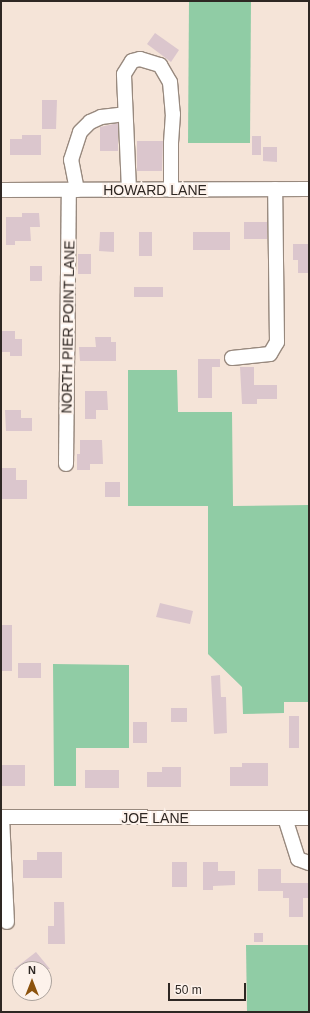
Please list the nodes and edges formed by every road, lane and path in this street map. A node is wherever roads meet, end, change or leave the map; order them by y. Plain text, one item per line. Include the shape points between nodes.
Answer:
1 (125, 114) junction
2 (309, 189) edge
3 (1, 190) edge
4 (73, 190) junction
5 (129, 190) junction
6 (171, 190) junction
7 (275, 190) junction
8 (232, 358) dead end
9 (66, 464) dead end
10 (1, 817) edge
11 (285, 818) junction
12 (309, 818) edge
13 (309, 863) edge
14 (7, 922) dead end

1 - 4 street, NORTH PIER POINT LANE via 101,116 80,132 71,160
1 - 5 street
1 - 6 street via 124,74 127,65 140,59 160,65 170,82 173,114
2 - 7 street, HOWARD LANE
3 - 4 street, HOWARD LANE
4 - 5 street, HOWARD LANE
4 - 9 street, NORTH PIER POINT LANE
5 - 6 street, HOWARD LANE
6 - 7 street, HOWARD LANE
7 - 8 street via 277,342 270,354
10 - 11 street, JOE LANE
10 - 14 street
11 - 12 street, JOE LANE
11 - 13 street via 298,859

